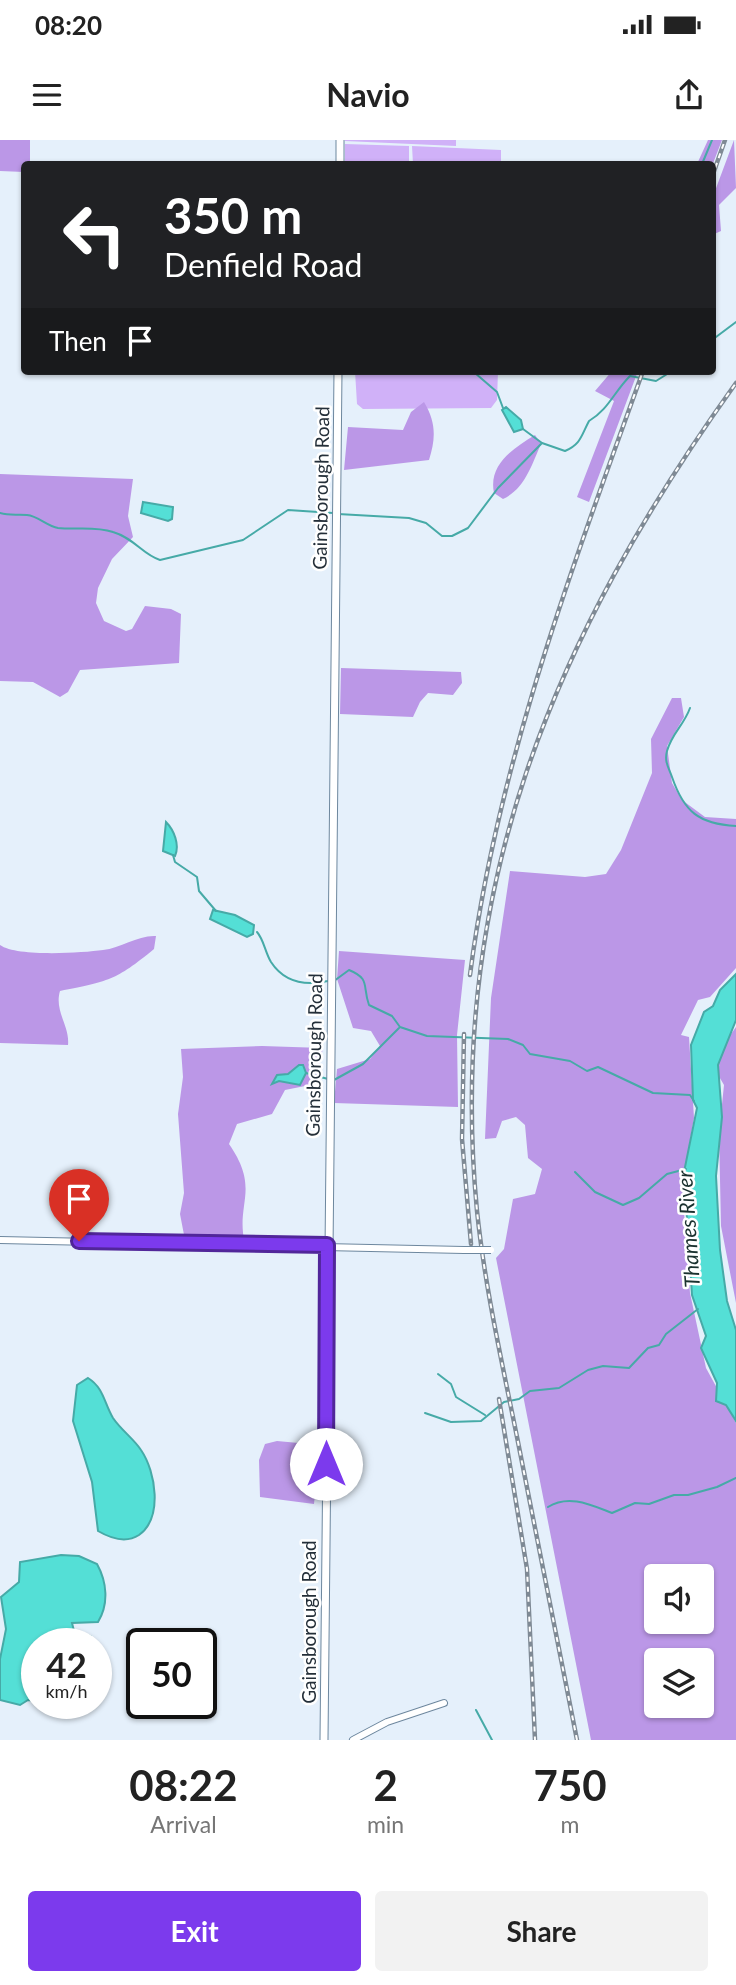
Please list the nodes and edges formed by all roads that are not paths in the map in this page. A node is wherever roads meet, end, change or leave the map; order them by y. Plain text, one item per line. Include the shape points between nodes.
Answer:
1 (340, 140) edge
2 (340, 161) edge
3 (338, 375) edge
4 (0, 1240) edge
5 (327, 1245) junction
6 (495, 1250) dead end
7 (444, 1703) dead end
8 (324, 1740) edge
9 (353, 1740) edge

1 - 2 main road
3 - 5 main road, Gainsborough Road
4 - 5 street
5 - 6 street, bridge
5 - 8 main road, Gainsborough Road
7 - 9 street via 387,1722

